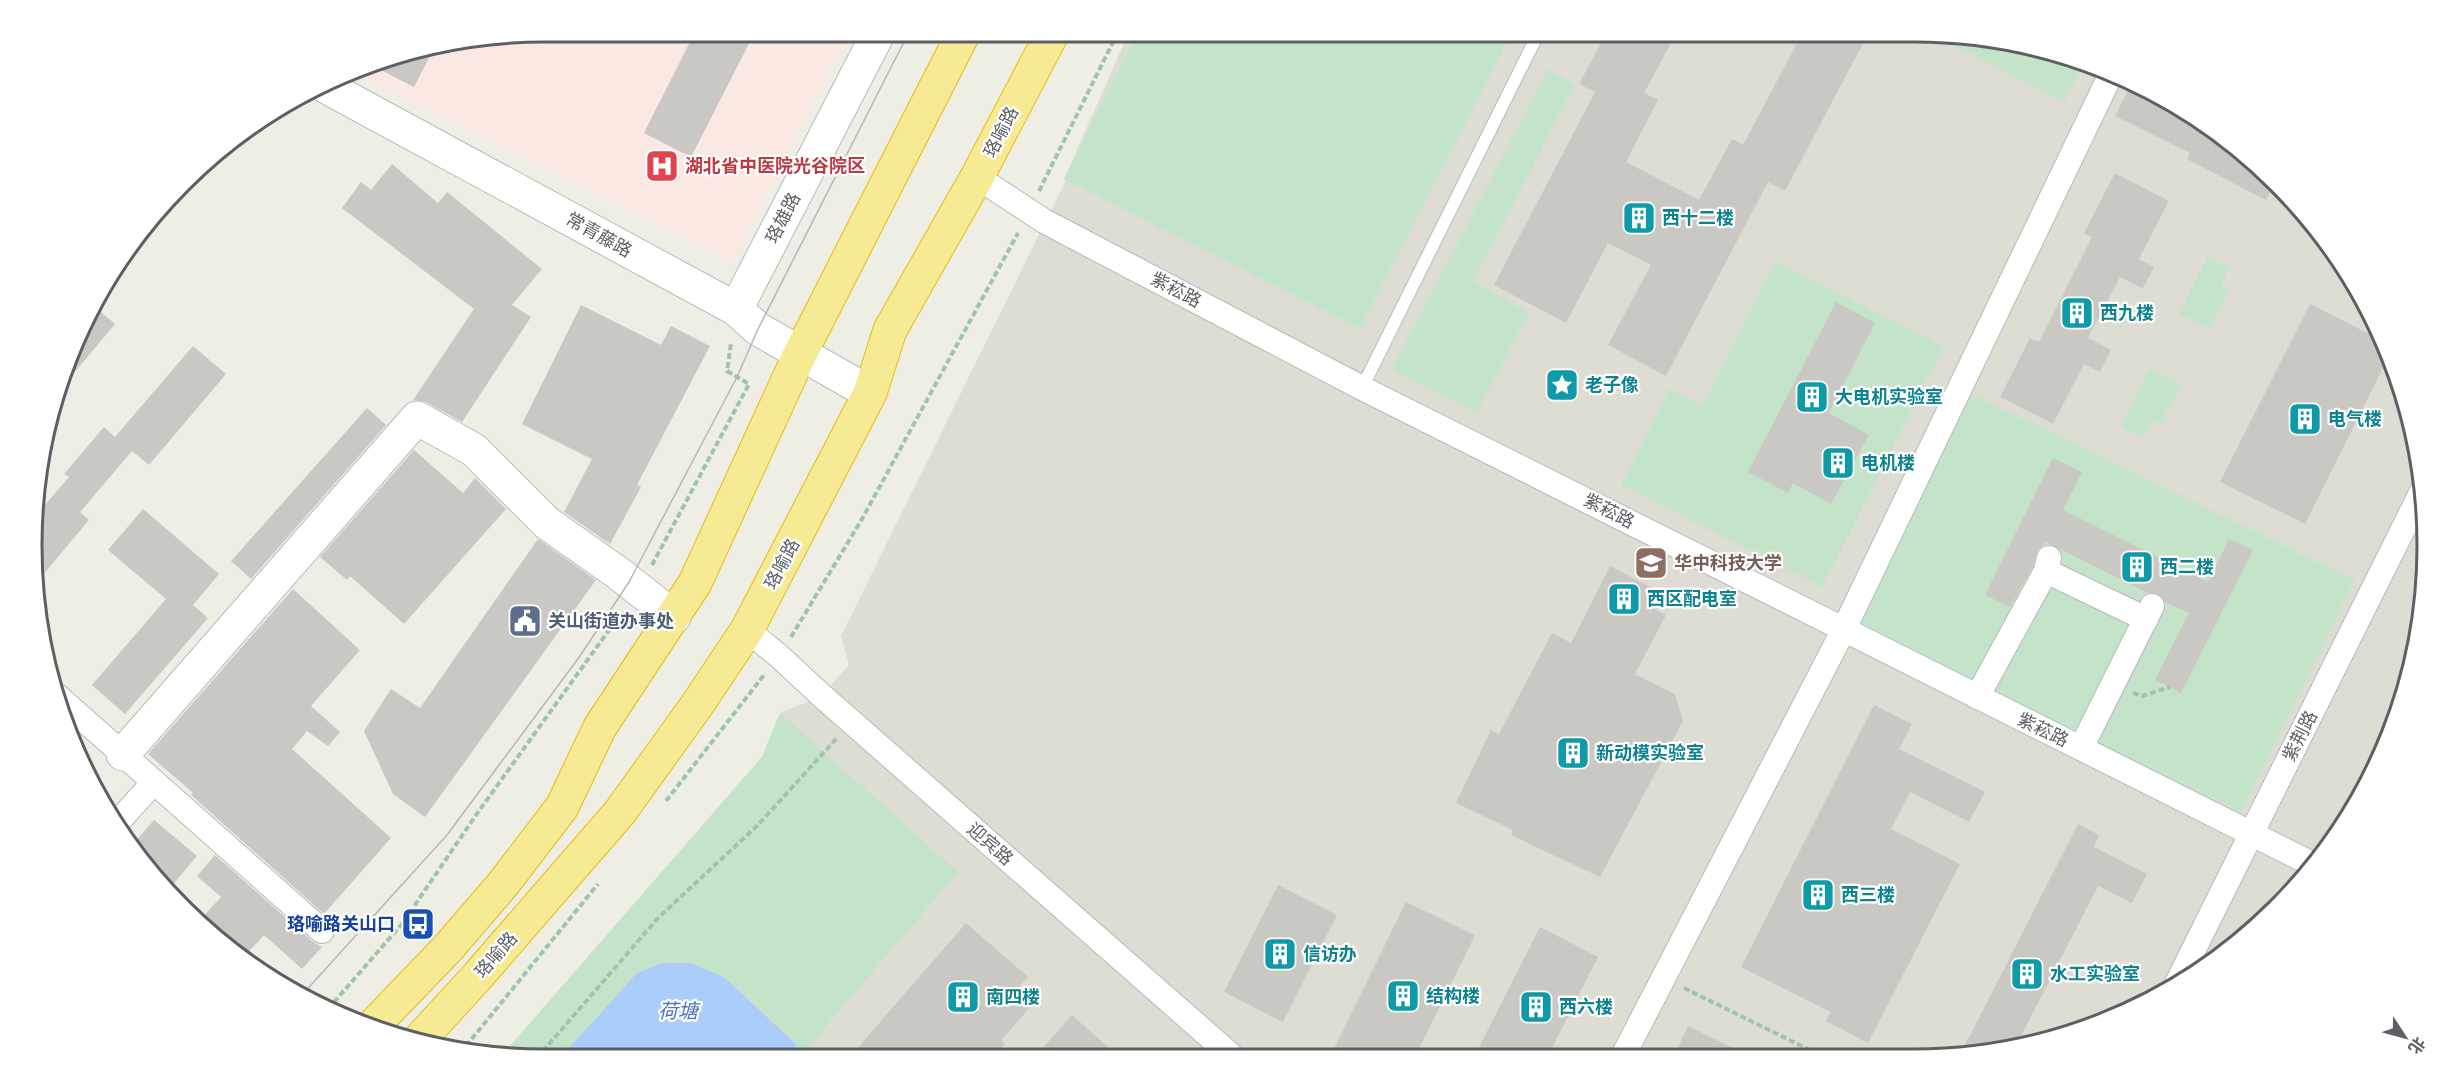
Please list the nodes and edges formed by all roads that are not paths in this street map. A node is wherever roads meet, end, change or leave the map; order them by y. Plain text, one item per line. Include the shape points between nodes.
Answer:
1 (874, 42) edge
2 (959, 42) edge
3 (1048, 42) edge
4 (1534, 42) edge
5 (2108, 81) edge
6 (331, 90) edge
7 (977, 177) junction
8 (736, 309) junction
9 (800, 354) junction
10 (1362, 388) junction
11 (870, 393) junction
12 (2415, 505) edge
13 (674, 617) junction
14 (1844, 629) junction
15 (747, 630) junction
16 (1977, 697) junction
17 (71, 714) edge
18 (2080, 748) junction
19 (123, 754) junction
20 (154, 782) junction
21 (122, 817) edge
22 (2251, 834) junction
23 (2306, 861) edge
24 (322, 930) dead end
25 (2183, 971) edge
26 (379, 1020) edge
27 (425, 1034) edge
28 (1224, 1049) edge
29 (1627, 1049) edge

1 - 8 street, 珞雄路
2 - 9 highway
3 - 7 highway, 珞喻路
4 - 10 lane
5 - 14 street
6 - 8 street, 常青藤路
7 - 10 street, 紫菘路 via 1044,221
7 - 11 highway, 珞喻路 via 890,330
8 - 9 street, 常青藤路 via 758,329
9 - 11 street, 常青藤路
9 - 13 highway via 695,583
10 - 14 street, 紫菘路
11 - 15 highway, 珞喻路
12 - 22 street, 紫荆路
13 - 19 street via 548,523 474,450 406,411
13 - 26 highway via 600,727 556,815 448,948
14 - 16 street, 紫菘路
14 - 29 street
15 - 27 highway, 珞喻路 via 620,812
15 - 28 street, 迎宾路
16 - 18 street, 紫菘路
16 - 18 street via 2047,564 2149,613
17 - 19 street
18 - 22 street, 紫菘路
19 - 20 street
20 - 21 street
20 - 24 street
22 - 23 street, 紫菘路
22 - 25 street, 紫荆路

